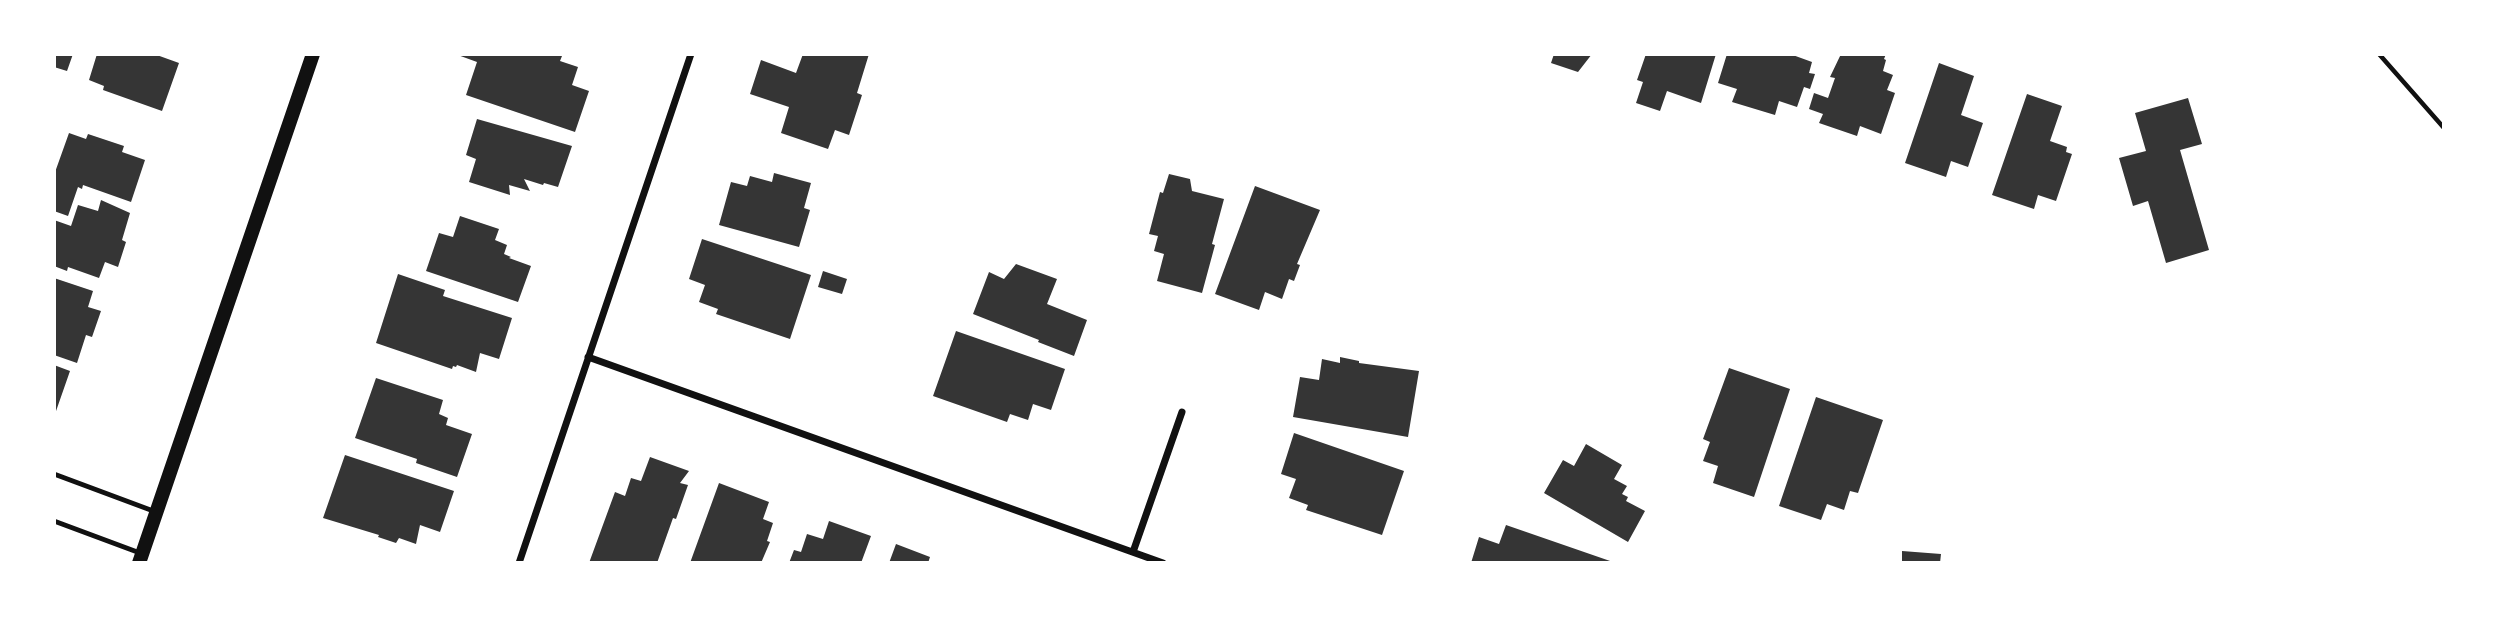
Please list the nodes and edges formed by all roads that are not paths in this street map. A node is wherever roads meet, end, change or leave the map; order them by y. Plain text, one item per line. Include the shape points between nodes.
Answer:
1 (313, 54) edge
2 (691, 54) edge
3 (588, 357) junction
4 (1182, 412) dead end
5 (54, 474) edge
6 (156, 512) junction
7 (54, 521) edge
8 (1133, 552) junction
9 (141, 558) edge
10 (519, 563) edge
11 (1163, 563) edge

1 - 6 main road
2 - 3 street
3 - 8 street
3 - 10 street
4 - 8 street
5 - 6 lane
6 - 9 main road
7 - 9 lane
8 - 11 street

